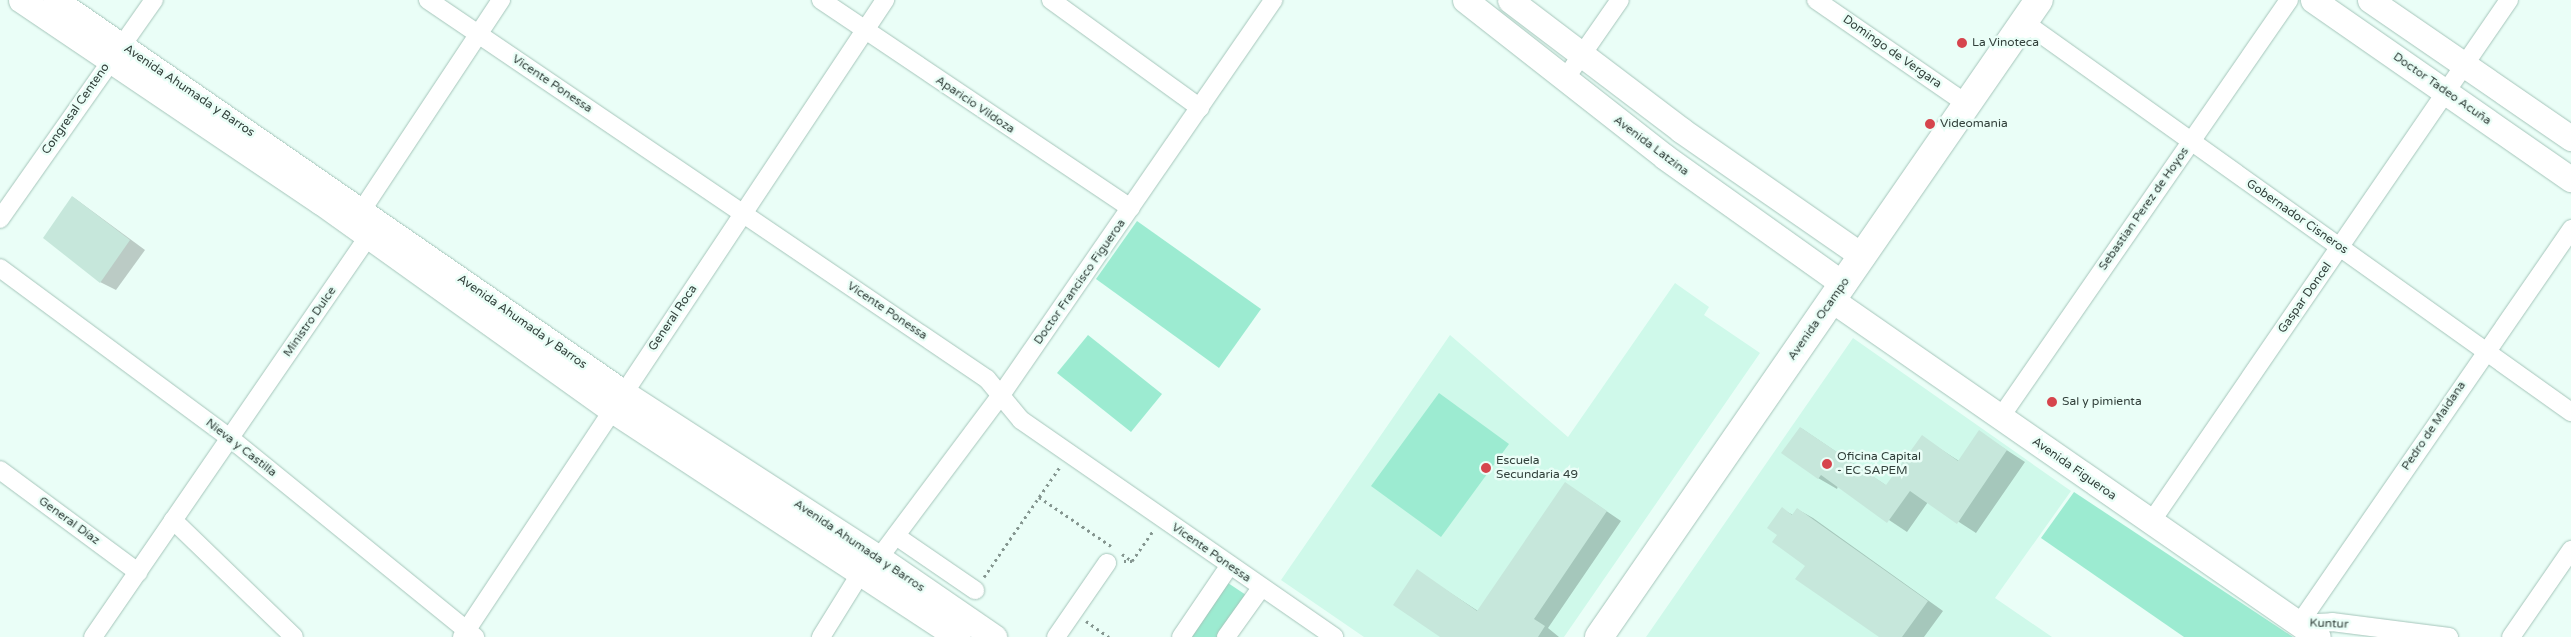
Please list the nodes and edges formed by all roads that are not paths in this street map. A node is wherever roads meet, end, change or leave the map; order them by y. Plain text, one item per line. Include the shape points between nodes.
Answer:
1 (21, 0) edge
2 (55, 0) edge
3 (154, 0) edge
4 (428, 0) edge
5 (501, 0) edge
6 (821, 0) edge
7 (885, 0) edge
8 (1051, 0) edge
9 (1274, 0) edge
10 (1465, 0) edge
11 (1510, 0) edge
12 (1620, 0) edge
13 (1816, 0) edge
14 (2039, 0) edge
15 (2289, 0) edge
16 (2313, 0) edge
17 (2370, 0) edge
18 (2509, 0) edge
19 (2024, 22) junction
20 (864, 32) junction
21 (479, 34) junction
22 (115, 53) junction
23 (1580, 56) junction
24 (2465, 64) junction
25 (1565, 79) junction
26 (2446, 92) junction
27 (1967, 104) junction
28 (1200, 108) junction
29 (2571, 138) edge
30 (2191, 141) junction
31 (2571, 179) edge
32 (1131, 208) junction
33 (362, 210) junction
34 (743, 214) junction
35 (0, 220) edge
36 (2571, 229) edge
37 (369, 236) junction
38 (2340, 247) junction
39 (1862, 256) junction
40 (0, 268) edge
41 (1837, 292) junction
42 (2486, 350) junction
43 (1000, 395) junction
44 (618, 402) junction
45 (2571, 412) edge
46 (2000, 418) junction
47 (230, 438) junction
48 (0, 470) edge
49 (173, 520) junction
50 (2151, 522) junction
51 (896, 536) junction
52 (2571, 550) edge
53 (1107, 563) road end
54 (871, 565) junction
55 (1230, 565) junction
56 (138, 572) junction
57 (1261, 588) junction
58 (975, 590) road end
59 (2308, 630) edge
60 (468, 635) edge
61 (93, 637) edge
62 (294, 637) edge
63 (821, 637) edge
64 (958, 637) edge
65 (994, 637) edge
66 (1056, 637) edge
67 (1181, 637) edge
68 (1226, 637) edge
69 (1334, 637) edge
70 (1599, 637) edge
71 (2449, 637) edge
72 (2510, 637) edge

1 - 22 main road, Avenida Ahumada y Barros
2 - 22 main road, Avenida Ahumada y Barros
3 - 22 street, Congresal Centeno
4 - 21 street, Vicente Ponessa
5 - 21 street
6 - 20 street, Aparicio Vildoza
7 - 20 street, General Roca
8 - 28 street
9 - 28 street, Doctor Francisco Figueroa
10 - 25 main road, Avenida Latzina
11 - 23 main road
12 - 23 street
13 - 27 street, Domingo de Vergara
14 - 19 main road, Avenida Ocampo
15 - 30 street, Sebastian Perez de Hoyos
16 - 26 main road, Doctor Tadeo Acuña
17 - 24 main road
18 - 24 street, Gaspar Doncel
19 - 27 main road, Avenida Ocampo
19 - 30 street, Gobernador Cisneros
20 - 32 street, Aparicio Vildoza
20 - 34 street, General Roca
21 - 33 street
21 - 34 street, Vicente Ponessa
22 - 33 main road, Avenida Ahumada y Barros
22 - 35 street, Congresal Centeno
22 - 37 main road, Avenida Ahumada y Barros
23 - 25 street
23 - 39 main road
24 - 26 street, Gaspar Doncel
24 - 29 main road
25 - 41 main road, Avenida Latzina
26 - 31 main road, Doctor Tadeo Acuña
26 - 38 street, Gaspar Doncel
27 - 39 main road, Avenida Ocampo
28 - 32 street, Doctor Francisco Figueroa
30 - 38 street, Gobernador Cisneros
30 - 46 street, Sebastian Perez de Hoyos
32 - 43 street, Doctor Francisco Figueroa
33 - 37 street
33 - 44 main road, Avenida Ahumada y Barros
34 - 43 street, Vicente Ponessa via 987,379
34 - 44 street, General Roca
36 - 42 street, Pedro de Maidana
37 - 44 main road, Avenida Ahumada y Barros
37 - 47 street, Ministro Dulce
38 - 42 street, Gobernador Cisneros
38 - 50 street, Gaspar Doncel
39 - 41 main road, Avenida Ocampo
40 - 47 street, Nieva y Castilla
41 - 46 main road, Avenida Figueroa
41 - 70 main road, Avenida Ocampo
42 - 45 street, Gobernador Cisneros
42 - 59 street, Pedro de Maidana
43 - 51 street, Doctor Francisco Figueroa
43 - 55 street, Vicente Ponessa via 1021,420
44 - 54 main road, Avenida Ahumada y Barros
44 - 60 street, General Roca
46 - 50 main road, Avenida Figueroa
47 - 49 street, Ministro Dulce
47 - 60 street, Nieva y Castilla
48 - 56 street, General Díaz
49 - 56 street, Ministro Dulce
49 - 62 street
50 - 59 main road, Avenida Figueroa
51 - 54 street, Doctor Francisco Figueroa
51 - 58 street
52 - 72 street
53 - 66 street
54 - 63 street, Doctor Francisco Figueroa
54 - 64 main road, Avenida Ahumada y Barros
54 - 65 main road, Avenida Ahumada y Barros
55 - 57 street, Vicente Ponessa
55 - 67 street
56 - 61 street, Ministro Dulce
57 - 68 street
57 - 69 street, Vicente Ponessa
59 - 71 street, Kuntur via 2332,622

